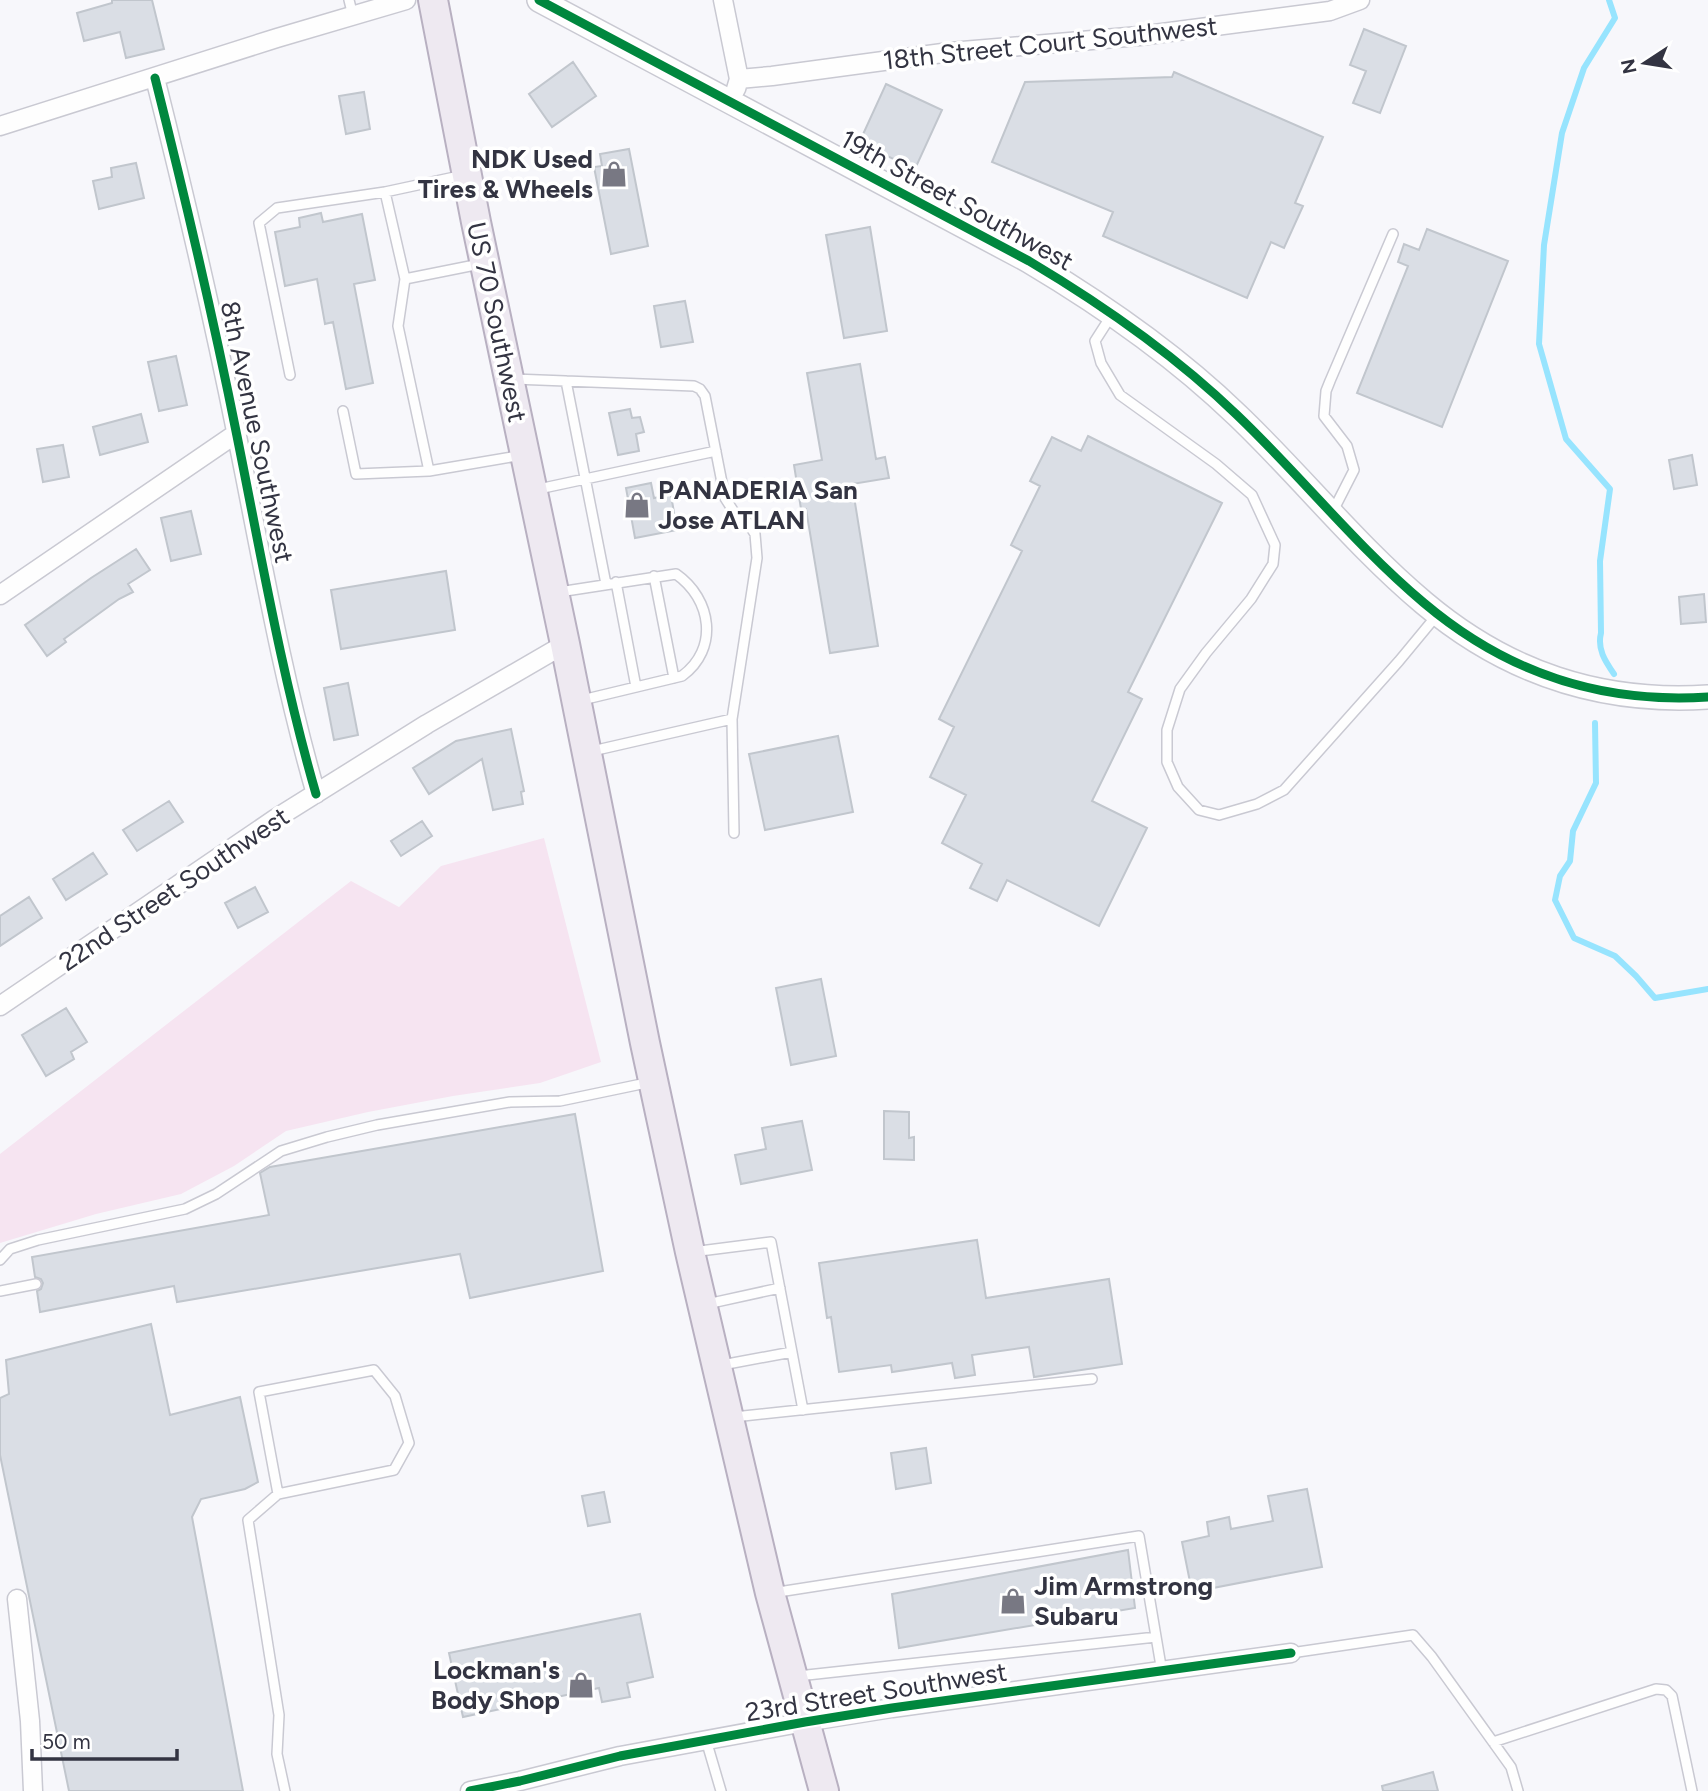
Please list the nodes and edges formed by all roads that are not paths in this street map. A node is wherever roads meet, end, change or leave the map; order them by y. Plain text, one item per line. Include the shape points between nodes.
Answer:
1 (406, 0) edge
2 (433, 0) edge
3 (539, 0) edge
4 (723, 0) edge
5 (1360, 0) edge
6 (351, 8) edge
7 (155, 78) junction
8 (739, 79) junction
9 (733, 104) junction
10 (0, 126) edge
11 (466, 174) junction
12 (385, 192) junction
13 (1393, 234) dead end
14 (484, 263) junction
15 (405, 279) junction
16 (1112, 314) junction
17 (290, 375) dead end
18 (509, 379) junction
19 (566, 381) junction
20 (343, 411) dead end
21 (237, 433) junction
22 (716, 451) junction
23 (524, 454) junction
24 (429, 471) junction
25 (585, 479) junction
26 (533, 490) junction
27 (1332, 513) junction
28 (654, 576) junction
29 (611, 583) junction
30 (554, 593) junction
31 (0, 595) edge
32 (1438, 614) junction
33 (565, 644) junction
34 (674, 678) junction
35 (636, 687) junction
36 (1708, 697) edge
37 (577, 701) junction
38 (732, 719) junction
39 (587, 752) junction
40 (316, 794) junction
41 (734, 833) dead end
42 (0, 1005) edge
43 (653, 1081) junction
44 (690, 1252) junction
45 (0, 1259) edge
46 (36, 1284) dead end
47 (780, 1288) junction
48 (0, 1291) edge
49 (702, 1305) junction
50 (792, 1352) junction
51 (717, 1366) junction
52 (1092, 1379) dead end
53 (803, 1410) junction
54 (729, 1418) junction
55 (278, 1494) junction
56 (770, 1593) junction
57 (17, 1599) dead end
58 (1156, 1637) junction
59 (1291, 1653) joint
60 (1162, 1672) junction
61 (793, 1676) junction
62 (805, 1722) junction
63 (706, 1740) junction
64 (1493, 1742) junction
65 (33, 1791) edge
66 (285, 1791) edge
67 (470, 1791) edge
68 (721, 1791) edge
69 (824, 1791) edge
70 (1518, 1791) edge
71 (1692, 1791) edge

1 - 6 street
2 - 11 main road, US 70 Southwest
3 - 9 street, 19th Street Southwest
4 - 8 street
5 - 8 street, 18th Street Court Southwest via 1330,11 1139,36 950,52
6 - 7 street
7 - 10 street
7 - 21 street, 8th Avenue Southwest
8 - 9 street
9 - 16 street, 19th Street Southwest via 1029,261
11 - 12 lane
11 - 14 main road, US 70 Southwest
12 - 15 lane
12 - 17 lane via 277,208 260,223
13 - 27 lane via 1326,391 1324,416 1347,446 1354,470
14 - 15 lane
14 - 18 main road, US 70 Southwest
15 - 24 lane via 398,326
16 - 27 street, 19th Street Southwest via 1236,414
16 - 32 lane via 1096,341 1101,363 1120,395 1252,495 1275,545 1272,564 1251,599 1180,689 1167,730 1167,762 1178,787 1199,810 1219,815 1284,790
18 - 19 lane
18 - 23 main road, US 70 Southwest
19 - 22 lane via 694,386 705,396
19 - 25 lane
20 - 24 lane via 356,474
21 - 31 street
21 - 40 street, 8th Avenue Southwest via 290,700
22 - 25 lane
22 - 38 lane via 725,498 748,523 757,545
23 - 24 lane
23 - 26 main road, US 70 Southwest
25 - 26 lane
25 - 29 lane
26 - 30 main road, US 70 Southwest
27 - 32 street, 19th Street Southwest
28 - 29 lane
28 - 34 lane
28 - 34 lane via 679,575 705,610 707,627 701,653 689,670
29 - 30 lane
29 - 35 lane
30 - 33 main road, US 70 Southwest
32 - 36 street, 19th Street Southwest via 1509,660 1580,687 1673,700
33 - 37 main road, US 70 Southwest
33 - 40 street, 22nd Street Southwest
34 - 35 lane
35 - 37 lane
37 - 39 main road, US 70 Southwest
38 - 39 lane
38 - 41 lane
39 - 43 main road, US 70 Southwest
40 - 42 street, 22nd Street Southwest
43 - 44 main road, US 70 Southwest
43 - 45 lane via 560,1101 510,1102 327,1137 281,1150 185,1209 38,1240 9,1249
44 - 47 lane via 771,1242
44 - 49 main road, US 70 Southwest
46 - 48 lane
47 - 49 lane
47 - 50 lane
49 - 51 main road, US 70 Southwest
50 - 51 lane
50 - 53 lane
51 - 54 main road, US 70 Southwest
52 - 53 lane
53 - 54 lane
54 - 56 main road, US 70 Southwest
55 - 55 lane via 259,1392 374,1370 395,1396 408,1443 394,1470
55 - 66 lane via 248,1520 279,1714 277,1755
56 - 58 lane via 1139,1536
56 - 61 main road, US 70 Southwest
57 - 65 street
58 - 60 lane
58 - 61 lane
59 - 60 street, 23rd Street Southwest
59 - 64 lane via 1413,1635
60 - 62 street, 23rd Street Southwest
61 - 62 main road, US 70 Southwest
62 - 63 street, 23rd Street Southwest
62 - 69 main road, US 70 Southwest
63 - 67 street, 23rd Street Southwest via 620,1755
63 - 68 lane
64 - 70 lane via 1511,1767
64 - 71 lane via 1656,1689 1666,1690 1672,1696

